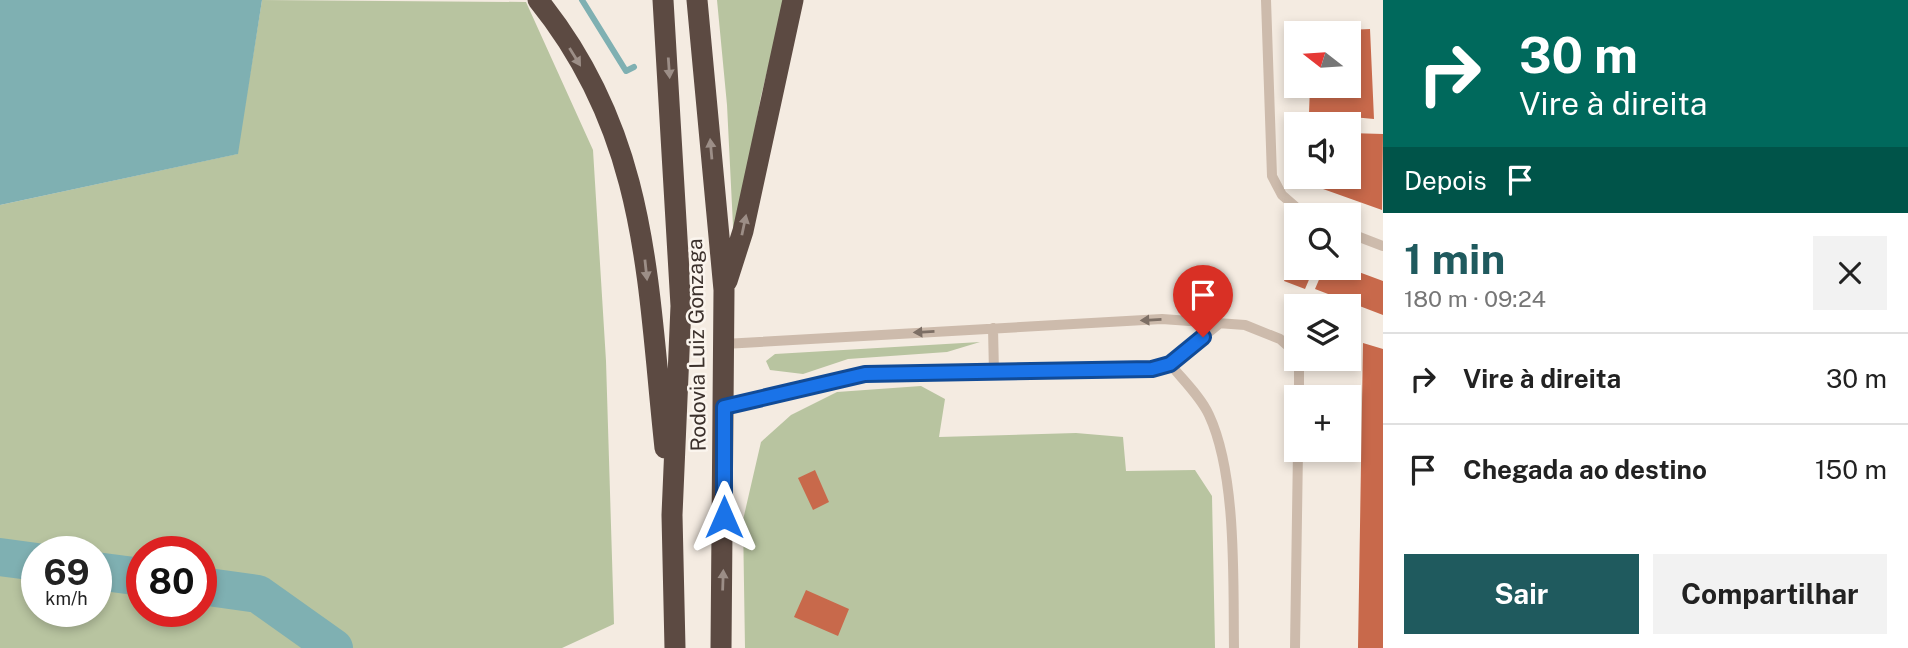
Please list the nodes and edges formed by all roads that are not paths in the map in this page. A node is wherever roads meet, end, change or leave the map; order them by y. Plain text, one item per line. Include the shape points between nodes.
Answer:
1 (538, 0) edge
2 (663, 0) edge
3 (697, 0) edge
4 (793, 0) edge
5 (1266, 0) edge
6 (1291, 203) edge
7 (1361, 238) edge
8 (1383, 246) edge
9 (724, 290) junction
10 (1219, 324) junction
11 (993, 328) junction
12 (1284, 343) edge
13 (724, 344) junction
14 (1170, 364) junction
15 (994, 373) junction
16 (724, 407) junction
17 (1298, 462) edge
18 (672, 515) junction
19 (674, 648) edge
20 (721, 648) edge
21 (1234, 648) edge
22 (1295, 648) edge

1 -> 18 highway via 591,82 625,162 643,238
2 -> 18 highway, Rodovia Luiz Gonzaga via 681,306
9 -> 3 highway, Rodovia Luiz Gonzaga
9 -> 4 highway via 743,231
5 - 6 lane via 1272,176
7 - 8 lane
9 - 13 highway, Rodovia Luiz Gonzaga
10 -> 11 lane via 1162,319
10 - 12 lane via 1245,325
10 - 14 lane
11 -> 13 lane
11 - 15 lane
13 - 16 highway, Rodovia Luiz Gonzaga
14 - 15 lane via 1132,372
14 - 21 lane via 1209,413 1220,448 1232,534
15 - 16 lane via 865,374
20 -> 16 highway, Rodovia Luiz Gonzaga
17 - 22 lane
18 - 19 highway, Rodovia Luiz Gonzaga

